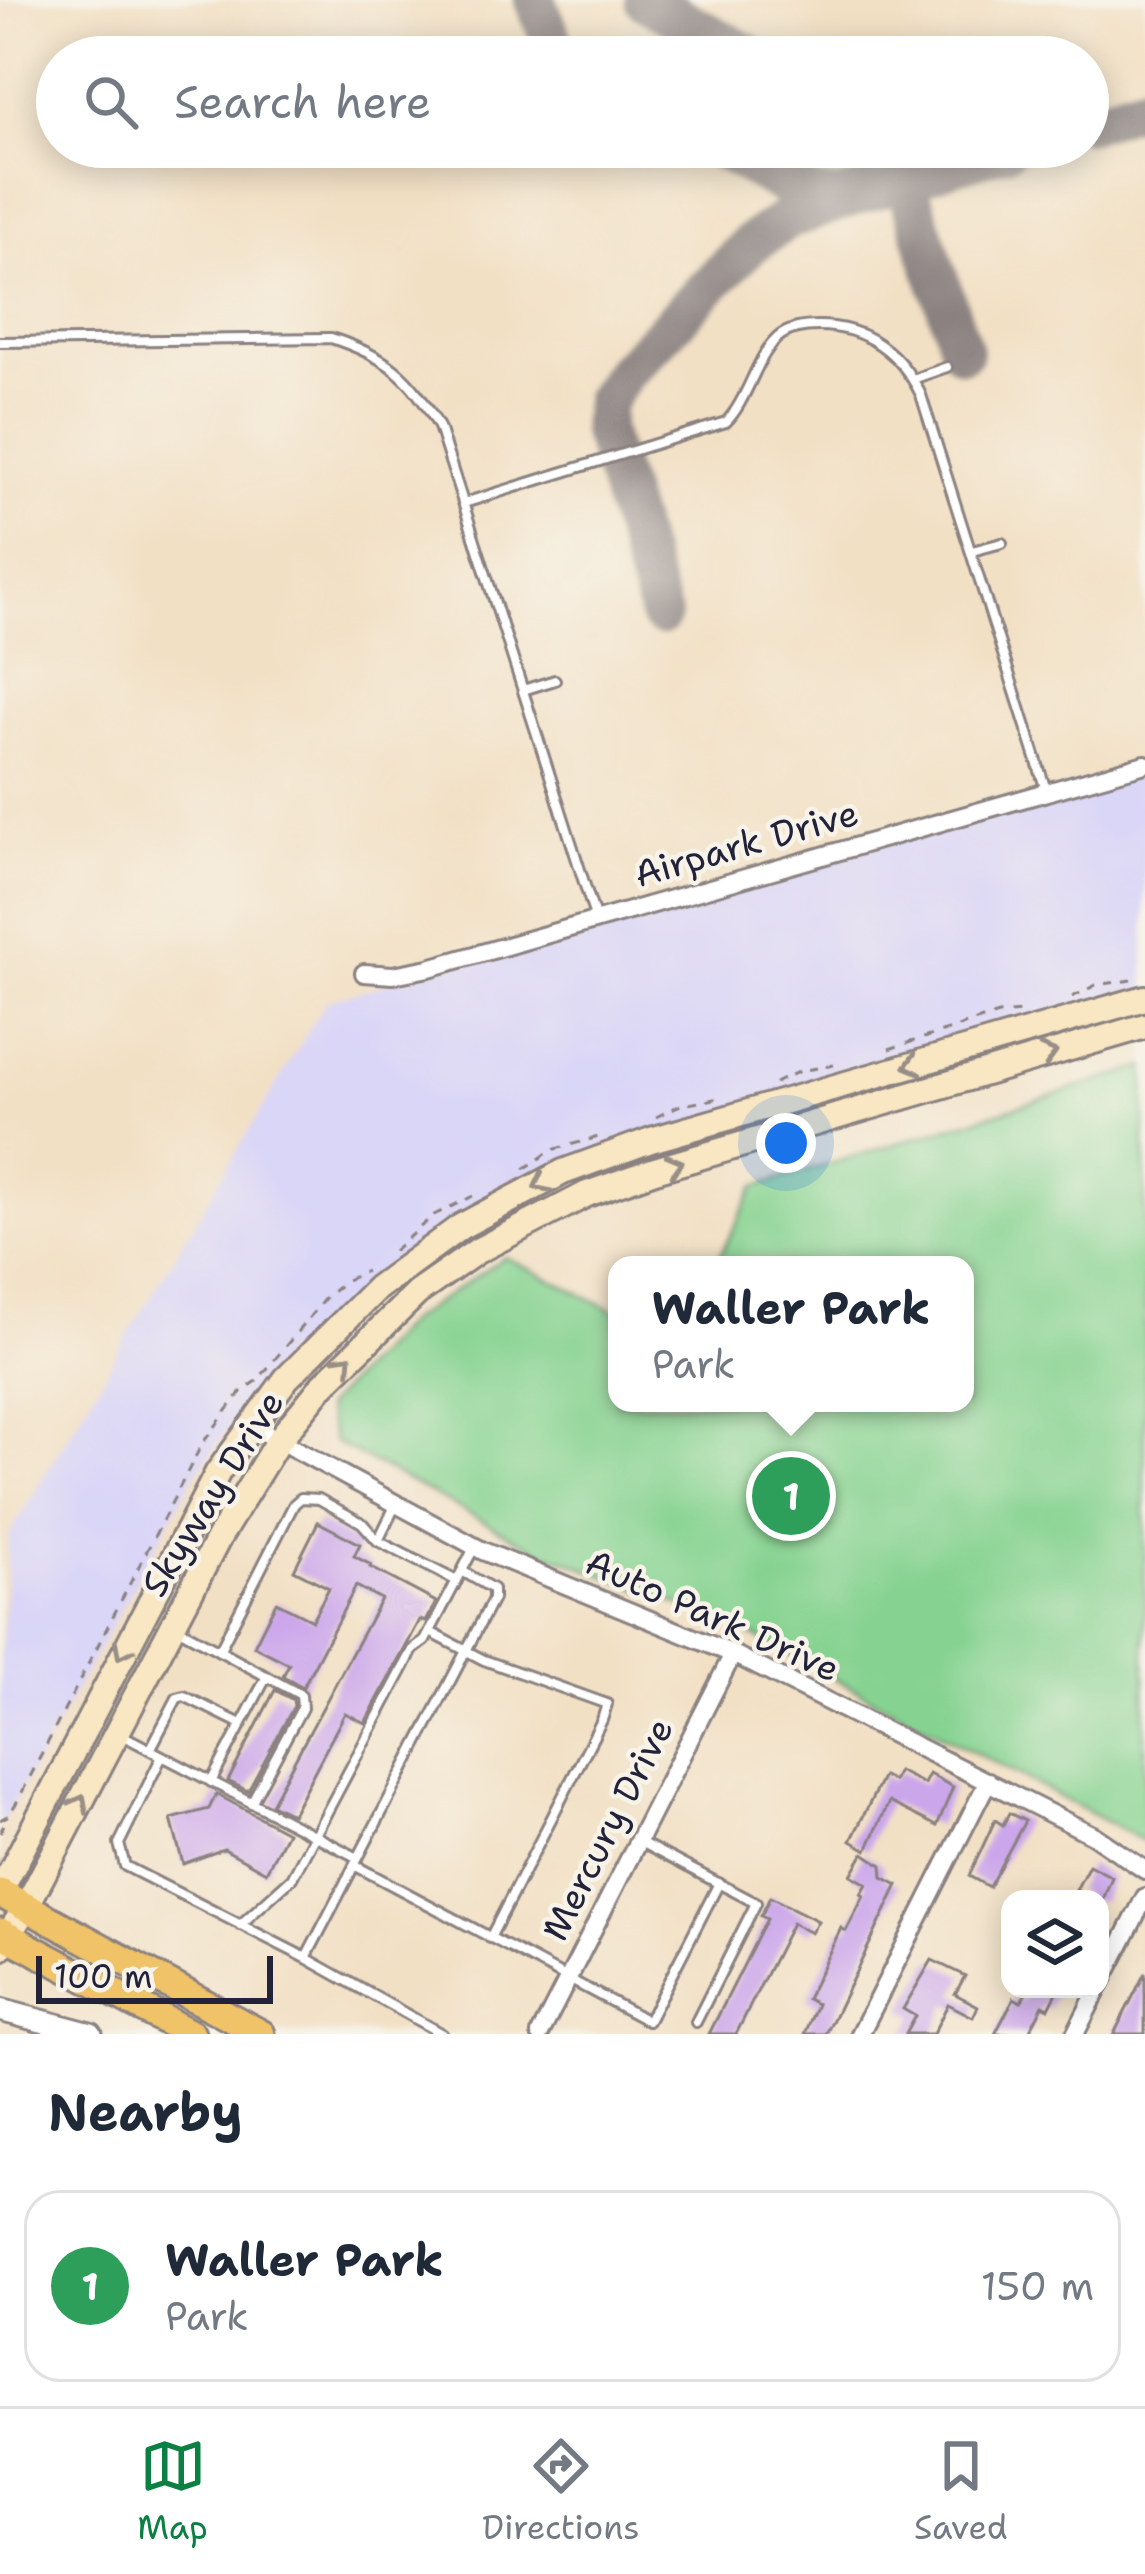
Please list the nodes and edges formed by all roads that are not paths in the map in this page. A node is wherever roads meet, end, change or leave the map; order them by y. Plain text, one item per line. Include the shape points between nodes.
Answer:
1 (0, 343) edge
2 (947, 368) dead end
3 (914, 379) junction
4 (464, 503) junction
5 (1003, 543) dead end
6 (972, 551) junction
7 (555, 680) dead end
8 (524, 690) junction
9 (1145, 764) edge
10 (1046, 791) junction
11 (596, 921) junction
12 (364, 973) dead end
13 (1145, 998) edge
14 (1145, 1026) edge
15 (251, 1425) junction
16 (278, 1441) junction
17 (395, 1506) junction
18 (378, 1541) junction
19 (475, 1546) junction
20 (462, 1571) junction
21 (457, 1581) junction
22 (172, 1626) junction
23 (430, 1632) junction
24 (219, 1651) junction
25 (466, 1651) junction
26 (734, 1654) junction
27 (267, 1676) junction
28 (241, 1724) junction
29 (117, 1733) junction
30 (150, 1750) junction
31 (162, 1756) junction
32 (988, 1781) junction
33 (211, 1782) junction
34 (251, 1803) junction
35 (315, 1836) junction
36 (638, 1841) junction
37 (356, 1862) junction
38 (1145, 1870) edge
39 (718, 1883) junction
40 (0, 1892) edge
41 (1145, 1897) edge
42 (26, 1907) junction
43 (240, 1925) junction
44 (490, 1938) junction
45 (3, 1939) edge
46 (306, 1958) junction
47 (1109, 1967) edge
48 (568, 1979) junction
49 (1093, 1998) edge
50 (0, 2010) edge
51 (696, 2022) dead end
52 (80, 2032) edge
53 (191, 2034) edge
54 (261, 2034) edge
55 (442, 2034) edge
56 (540, 2034) edge
57 (860, 2034) edge
58 (1075, 2034) edge

1 - 4 lane via 331,338 365,349 421,394
2 - 3 lane
3 - 4 lane via 871,337 802,327 770,346 725,422
3 - 6 lane
4 - 8 lane
5 - 6 lane
6 - 10 lane
7 - 8 lane
8 - 11 lane
9 - 10 street, Airpark Drive
10 - 11 street, Airpark Drive
11 - 12 street, Airpark Drive via 429,968
13 -> 15 main road, Skyway Drive via 563,1172 460,1227 377,1288
16 -> 14 main road, Skyway Drive via 417,1294 523,1224 655,1170
15 - 16 street, Auto Park Drive
15 -> 40 main road, Skyway Drive via 182,1536
16 - 17 street, Auto Park Drive
16 - 22 main road, Skyway Drive
17 - 18 lane
17 - 19 street, Auto Park Drive
18 - 21 lane
18 - 24 lane via 362,1522 301,1498
19 - 20 lane
19 - 26 street, Auto Park Drive
20 - 21 lane
20 - 25 lane via 494,1593
21 - 23 lane
22 - 24 lane
22 - 29 main road, Skyway Drive
23 - 25 lane
23 - 35 lane
24 - 27 lane
25 - 37 lane
25 - 44 lane via 607,1704
26 - 32 street, Auto Park Drive
26 - 36 street, Mercury Drive
27 - 28 lane
27 - 34 lane via 303,1702
28 - 30 lane via 178,1698
28 - 33 lane
29 - 30 lane
42 -> 29 main road, Skyway Drive
30 - 31 lane
31 - 33 lane
31 - 43 lane via 119,1844 121,1859
32 - 38 street, Auto Park Drive
32 - 57 street
33 - 34 lane
34 - 35 lane
35 - 37 lane
35 - 43 lane via 292,1879
36 - 39 lane
36 - 48 street, Mercury Drive
37 - 44 lane
37 - 46 lane
39 - 48 lane via 648,2021
39 - 51 lane via 756,1903
40 - 42 highway
41 - 47 street
42 - 45 main road, Skyway Drive
42 - 54 highway
43 - 46 lane
44 - 48 lane
45 - 53 highway
46 - 55 lane
48 - 56 street, Mercury Drive
49 - 58 street
50 - 52 street

